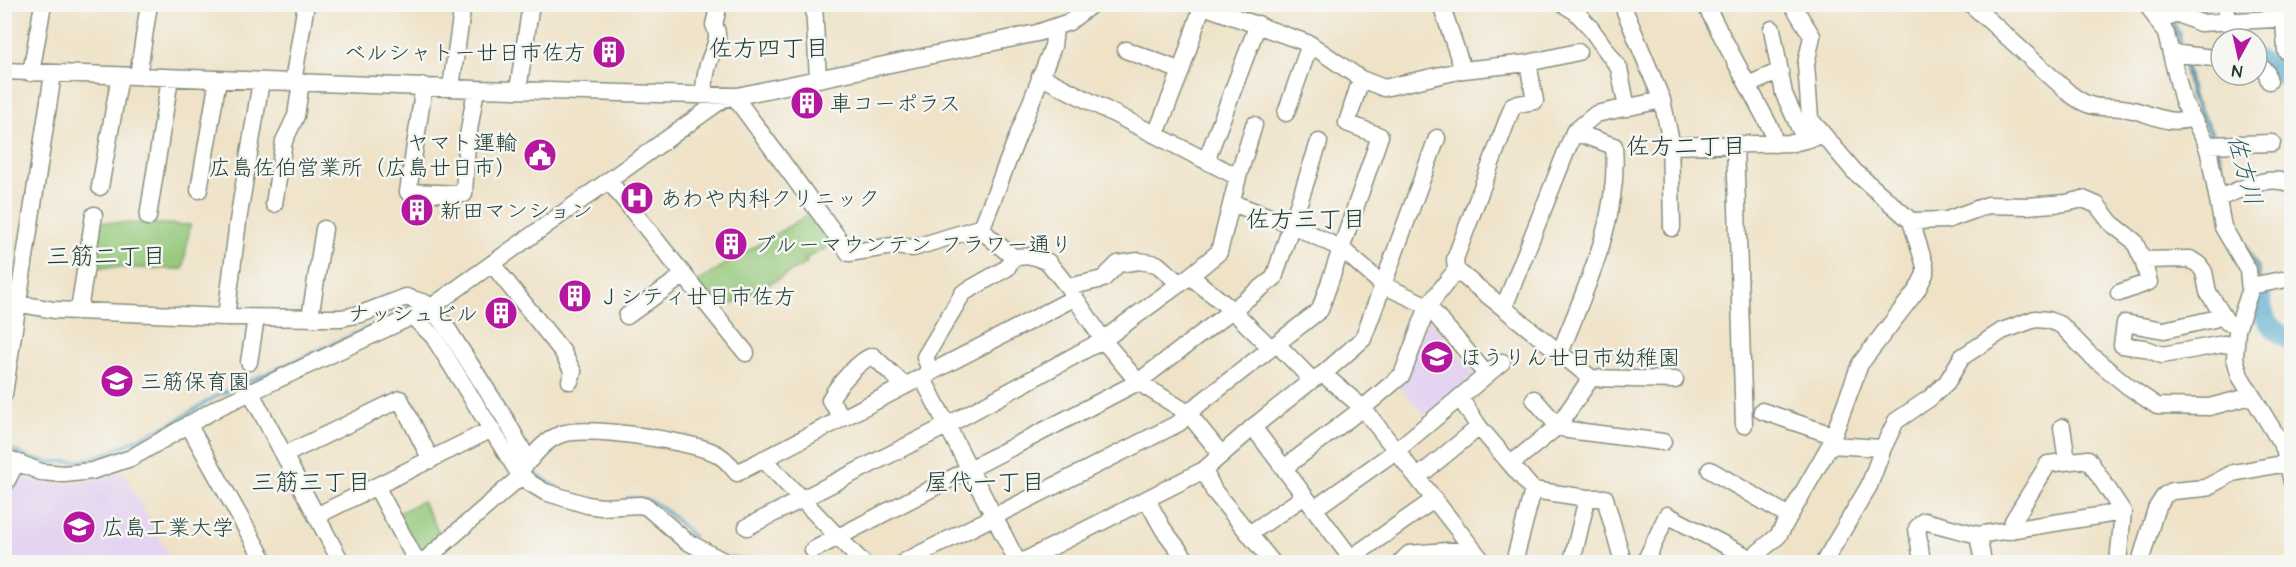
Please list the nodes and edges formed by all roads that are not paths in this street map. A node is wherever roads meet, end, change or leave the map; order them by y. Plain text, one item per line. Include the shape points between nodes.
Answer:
1 (43, 4) edge
2 (149, 4) edge
3 (306, 4) edge
4 (463, 4) edge
5 (531, 4) edge
6 (814, 4) edge
7 (1441, 4) edge
8 (1563, 4) edge
9 (1622, 4) edge
10 (1705, 4) edge
11 (1792, 4) edge
12 (1971, 4) edge
13 (2147, 4) edge
14 (2226, 4) edge
15 (1200, 5) edge
16 (1082, 8) edge
17 (717, 12) dead end
18 (2286, 13) edge
19 (2166, 19) junction
20 (2228, 22) junction
21 (1258, 24) junction
22 (1054, 29) junction
23 (1772, 29) dead end
24 (1310, 44) junction
25 (1126, 50) dead end
26 (2286, 51) dead end
27 (1578, 52) dead end
28 (2178, 54) junction
29 (2209, 58) edge
30 (1528, 63) junction
31 (1463, 70) junction
32 (4, 71) edge
33 (1181, 71) junction
34 (1780, 71) junction
35 (31, 73) junction
36 (53, 74) junction
37 (120, 76) junction
38 (138, 76) junction
39 (1040, 76) junction
40 (170, 78) junction
41 (218, 79) junction
42 (818, 79) junction
43 (1361, 79) junction
44 (261, 81) junction
45 (297, 82) junction
46 (1748, 85) junction
47 (424, 86) junction
48 (451, 87) junction
49 (476, 89) junction
50 (518, 90) junction
51 (703, 95) junction
52 (734, 96) junction
53 (1662, 100) junction
54 (1627, 108) junction
55 (1286, 113) dead end
56 (2193, 118) junction
57 (1254, 125) dead end
58 (1819, 129) junction
59 (1574, 132) junction
60 (1156, 134) junction
61 (1437, 138) dead end
62 (1805, 140) junction
63 (2269, 140) dead end
64 (1319, 142) dead end
65 (1735, 144) junction
66 (1775, 144) junction
67 (2212, 144) junction
68 (1669, 146) junction
69 (1206, 161) junction
70 (1238, 177) junction
71 (609, 181) junction
72 (2292, 184) edge
73 (100, 187) dead end
74 (199, 190) dead end
75 (2224, 196) junction
76 (1232, 203) junction
77 (274, 204) dead end
78 (94, 215) dead end
79 (148, 217) dead end
80 (1911, 221) junction
81 (1292, 225) junction
82 (982, 227) junction
83 (1672, 228) dead end
84 (324, 229) dead end
85 (1342, 249) junction
86 (1013, 257) junction
87 (2143, 260) junction
88 (493, 265) junction
89 (1456, 270) junction
90 (684, 275) junction
91 (2292, 278) edge
92 (1185, 280) junction
93 (1383, 285) junction
94 (2257, 286) junction
95 (1071, 293) junction
96 (2119, 293) dead end
97 (11, 303) edge
98 (1428, 306) junction
99 (1504, 307) junction
100 (79, 310) junction
101 (1232, 310) junction
102 (422, 313) junction
103 (2220, 314) junction
104 (627, 316) dead end
105 (226, 317) junction
106 (256, 318) junction
107 (310, 318) junction
108 (2235, 338) junction
109 (1103, 340) junction
110 (1274, 346) junction
111 (746, 353) dead end
112 (1560, 353) junction
113 (7, 356) edge
114 (249, 362) dead end
115 (1502, 362) dead end
116 (926, 375) junction
117 (1487, 375) junction
118 (1318, 377) junction
119 (1591, 378) junction
120 (1676, 380) dead end
121 (570, 381) dead end
122 (1138, 382) junction
123 (905, 386) junction
124 (250, 391) junction
125 (4, 394) edge
126 (2252, 396) junction
127 (1460, 398) junction
128 (1534, 399) dead end
129 (1363, 408) junction
130 (1762, 411) dead end
131 (1188, 413) junction
132 (843, 418) junction
133 (188, 424) junction
134 (1744, 424) dead end
135 (948, 425) junction
136 (1558, 426) junction
137 (1253, 427) junction
138 (1479, 427) junction
139 (2062, 427) dead end
140 (492, 429) junction
141 (1831, 440) junction
142 (1663, 442) dead end
143 (1883, 448) junction
144 (1397, 450) junction
145 (1221, 454) junction
146 (2288, 454) edge
147 (284, 455) junction
148 (763, 459) junction
149 (10, 460) edge
150 (431, 460) junction
151 (2067, 461) junction
152 (1511, 464) junction
153 (1284, 468) junction
154 (522, 469) junction
155 (971, 470) junction
156 (1204, 470) junction
157 (1710, 470) dead end
158 (1418, 477) junction
159 (2292, 482) edge
160 (4, 486) edge
161 (376, 486) junction
162 (1533, 490) junction
163 (1587, 498) junction
164 (1435, 499) junction
165 (801, 500) junction
166 (1147, 500) junction
167 (1310, 503) junction
168 (2123, 512) junction
169 (316, 516) junction
170 (1789, 516) junction
171 (995, 517) junction
172 (747, 526) dead end
173 (2010, 531) junction
174 (1249, 534) junction
175 (1978, 535) junction
176 (838, 538) junction
177 (686, 541) junction
178 (1472, 549) junction
179 (813, 550) dead end
180 (1353, 560) edge
181 (1748, 560) edge
182 (265, 562) edge
183 (341, 562) edge
184 (417, 562) edge
185 (423, 562) edge
186 (703, 562) edge
187 (725, 562) edge
188 (862, 562) edge
189 (904, 562) edge
190 (1021, 562) edge
191 (1188, 562) edge
192 (1272, 562) edge
193 (1401, 562) edge
194 (1483, 562) edge
195 (1514, 562) edge
196 (1572, 562) edge
197 (1623, 562) edge
198 (1645, 562) edge
199 (1824, 562) edge
200 (1922, 562) edge
201 (1983, 562) edge
202 (2118, 562) edge
203 (2140, 562) edge

1 - 35 street
2 - 38 street
3 - 45 street
4 - 48 street
5 - 50 street
6 - 42 street
7 - 31 street
8 - 54 street via 1589,26 1619,68
9 - 53 street
10 - 46 street
11 - 58 street via 1812,36 1806,63 1809,118
12 - 56 street via 2085,104 2132,110 2162,121
13 - 19 street
14 - 20 street
15 - 21 street
15 - 33 street
16 - 22 street
17 - 51 street via 714,53 709,59
18 - 20 street
18 - 26 street
19 - 20 street via 2180,14 2200,23
19 - 28 street
21 - 24 street
21 - 69 street
22 - 39 street via 1053,46
22 - 42 street
23 - 34 street
24 - 43 street
24 - 55 street
25 - 33 street
27 - 30 street
28 - 29 street
28 - 56 street via 2180,92
30 - 31 street
30 - 89 street via 1535,101 1513,105 1455,259
31 - 43 street via 1384,88
32 - 35 street
33 - 60 street
34 - 46 street
34 - 62 street via 1784,94
35 - 36 street
36 - 37 street
36 - 97 street
37 - 38 street
37 - 73 street
38 - 40 street
39 - 60 street
39 - 82 street
40 - 41 street
40 - 79 street
41 - 44 street
41 - 74 street
42 - 52 street
43 - 85 street via 1347,123 1380,136
44 - 45 street
44 - 105 street
45 - 47 street
45 - 77 street via 296,116 284,141
46 - 66 street
47 - 48 street
47 - 49 street via 408,192 464,194
48 - 49 street
49 - 50 street
50 - 51 street
51 - 52 street
52 - 71 street via 723,99
52 - 82 street via 849,253 893,246 913,248
53 - 54 street
53 - 68 street
54 - 59 street via 1596,114
56 - 67 street
57 - 70 street
58 - 62 street via 1816,137
58 - 80 street via 1854,171
59 - 99 street
59 - 112 street via 1614,146 1616,167 1601,249
60 - 69 street
61 - 93 street
62 - 66 street
63 - 67 street
64 - 81 street
65 - 66 street
65 - 68 street
65 - 134 street
67 - 75 street
68 - 83 street
69 - 70 street
70 - 76 street
71 - 88 street
71 - 90 street
72 - 75 street via 2267,181
75 - 94 street via 2223,227
76 - 81 street
76 - 92 street via 1219,252
78 - 100 street
80 - 87 street via 1947,220 1988,205 2037,205 2083,199 2097,205 2111,223 2134,241
80 - 141 street via 1925,274 1860,364
81 - 85 street
81 - 101 street via 1274,278
82 - 86 street
84 - 107 street
85 - 93 street
85 - 110 street via 1320,310
86 - 95 street via 1033,256 1048,262
86 - 116 street via 1007,268 963,293 926,357
87 - 96 street via 2149,282
87 - 103 street via 2190,259 2199,265
88 - 102 street
88 - 121 street via 562,351 573,372
89 - 98 street
89 - 99 street
90 - 104 street
90 - 111 street
91 - 94 street
92 - 95 street via 1157,264 1139,261 1118,264 1103,279
92 - 101 street
92 - 109 street
93 - 98 street
93 - 118 street via 1363,339
94 - 108 street
95 - 109 street
95 - 116 street
97 - 100 street via 45,310
97 - 113 street
98 - 117 street
98 - 129 street via 1402,375
99 - 112 street
100 - 105 street
101 - 110 street
101 - 122 street
102 - 107 street via 418,299 406,297 351,317
102 - 124 street
102 - 140 street
102 - 154 street via 458,344 506,420
103 - 108 street
103 - 108 street via 2214,319 2164,330 2125,323 2122,345 2162,355 2224,344
105 - 106 street
106 - 107 street
106 - 114 street
108 - 126 street via 2237,367
109 - 122 street
109 - 135 street
110 - 118 street
110 - 131 street
112 - 119 street
113 - 125 street
115 - 117 street
116 - 123 street
116 - 135 street
117 - 127 street
118 - 129 street
118 - 137 street
119 - 120 street
119 - 136 street
122 - 131 street
122 - 155 street
123 - 132 street
123 - 132 street via 873,356 865,358 830,400
124 - 133 street
124 - 147 street
126 - 143 street via 2209,407 2157,406 2089,354 2061,326 2035,319 2002,331 1962,357 1947,382 1896,421
126 - 146 street
127 - 138 street
127 - 144 street
128 - 136 street
129 - 144 street
129 - 153 street
130 - 141 street
131 - 145 street
131 - 171 street via 1179,423
132 - 148 street
133 - 149 street via 131,458 92,471 50,473
133 - 182 street
135 - 155 street
135 - 165 street
136 - 142 street
136 - 152 street
137 - 145 street
137 - 153 street
138 - 152 street
138 - 158 street
139 - 151 street
140 - 150 street
140 - 154 street
141 - 143 street
141 - 170 street
143 - 199 street via 1869,486
144 - 158 street
144 - 167 street
145 - 156 street
146 - 159 street
146 - 203 street via 2233,473 2205,488 2165,495 2156,509
147 - 150 street via 400,399
147 - 169 street
148 - 154 street via 737,472 713,452 681,443 570,432 547,442
148 - 165 street
149 - 160 street
150 - 161 street
151 - 168 street via 2088,459
151 - 173 street via 2048,464
152 - 162 street
153 - 167 street
154 - 177 street via 545,492 587,505 647,507
154 - 185 street
155 - 171 street
155 - 176 street
156 - 166 street
156 - 174 street via 1214,491
157 - 170 street
158 - 164 street
161 - 169 street
161 - 184 street
162 - 163 street
162 - 195 street
163 - 196 street
163 - 197 street via 1605,498
164 - 178 street
164 - 180 street
165 - 172 street
165 - 176 street
166 - 190 street
166 - 191 street
167 - 174 street
167 - 180 street
168 - 173 street
168 - 202 street
169 - 183 street
170 - 181 street via 1778,536
171 - 189 street
171 - 190 street
173 - 175 street
174 - 192 street
175 - 200 street via 1924,521 1917,528
175 - 201 street
176 - 179 street
176 - 188 street
177 - 186 street
177 - 187 street
178 - 193 street via 1409,554
178 - 194 street
181 - 198 street via 1667,515

